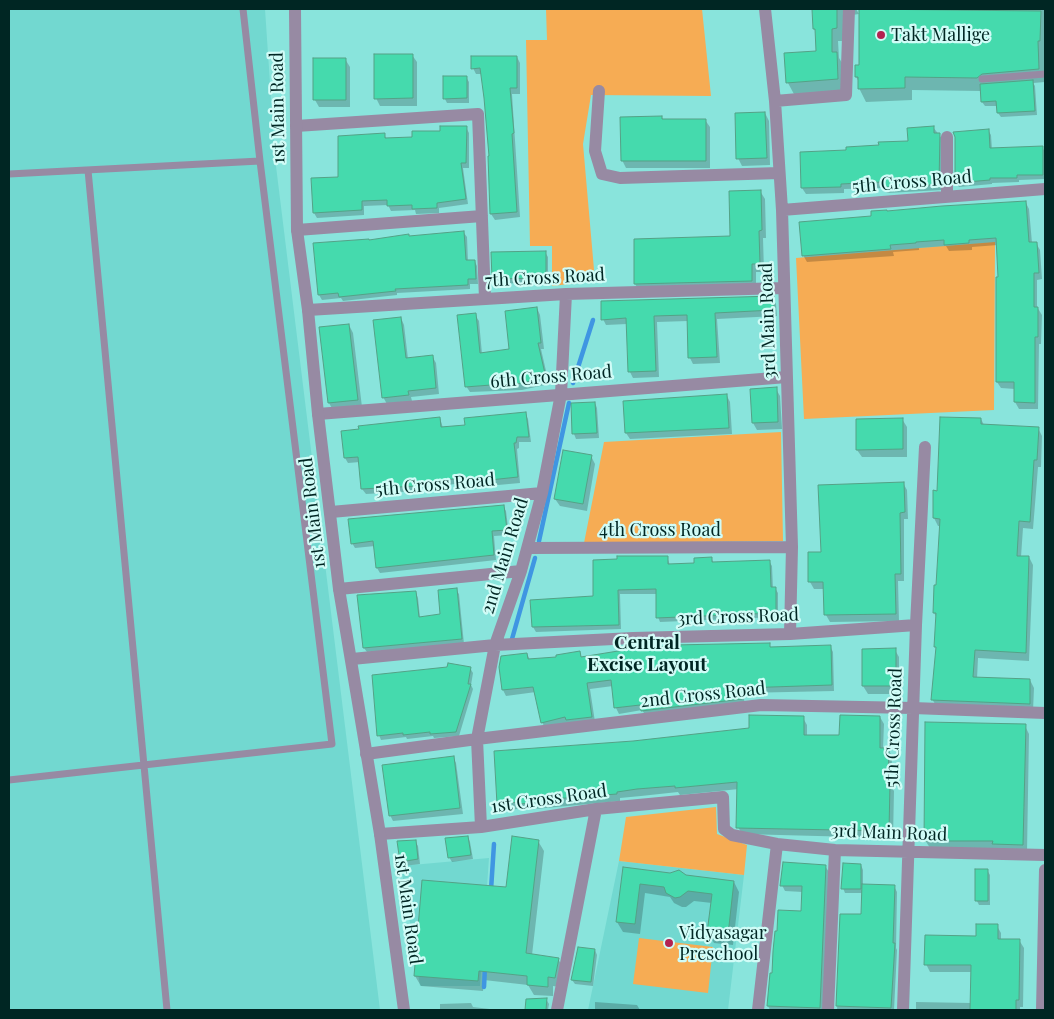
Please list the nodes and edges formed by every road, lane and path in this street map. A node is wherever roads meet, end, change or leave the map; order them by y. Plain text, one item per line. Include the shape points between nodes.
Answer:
1 (243, 9) edge
2 (295, 9) edge
3 (765, 9) edge
4 (849, 9) edge
5 (1045, 74) edge
6 (982, 79) dead end
7 (599, 91) dead end
8 (775, 101) junction
9 (296, 126) junction
10 (947, 137) dead end
11 (260, 161) junction
12 (88, 170) junction
13 (779, 173) junction
14 (9, 174) edge
15 (1045, 189) edge
16 (947, 197) junction
17 (782, 210) junction
18 (482, 216) junction
19 (297, 230) junction
20 (784, 288) junction
21 (566, 294) junction
22 (485, 299) junction
23 (308, 310) junction
24 (787, 377) junction
25 (561, 394) junction
26 (318, 414) junction
27 (925, 447) dead end
28 (542, 493) junction
29 (331, 512) junction
30 (528, 548) junction
31 (792, 548) junction
32 (521, 571) junction
33 (339, 589) junction
34 (916, 625) junction
35 (790, 634) junction
36 (495, 645) junction
37 (352, 659) junction
38 (913, 708) junction
39 (1045, 713) edge
40 (476, 739) junction
41 (366, 754) junction
42 (144, 765) junction
43 (9, 780) edge
44 (596, 810) junction
45 (481, 827) junction
46 (380, 834) junction
47 (732, 836) joint
48 (776, 844) junction
49 (835, 850) junction
50 (907, 852) junction
51 (1045, 856) edge
52 (1045, 870) edge
53 (167, 1010) edge
54 (404, 1010) edge
55 (557, 1010) edge
56 (758, 1010) edge
57 (828, 1010) edge
58 (903, 1010) edge
59 (1042, 1010) edge

1 - 11 lane
2 - 9 street, 1st Main Road
3 - 8 street, 3rd Main Road
4 - 8 street via 846,95
5 - 6 lane
7 - 13 street via 595,151 602,174 620,178
8 - 13 street, 3rd Main Road
9 - 18 street via 478,114
9 - 19 street, 1st Main Road
10 - 16 street
11 - 12 lane
11 - 42 lane via 332,744
12 - 14 lane
12 - 42 lane
13 - 17 street, 3rd Main Road
15 - 16 street, 5th Cross Road
16 - 17 street, 5th Cross Road
17 - 20 street, 3rd Main Road
18 - 19 street
18 - 22 street
19 - 23 street, 1st Main Road
20 - 21 street, 7th Cross Road
20 - 24 street, 3rd Main Road
21 - 22 street, 7th Cross Road
21 - 25 street, 2nd Main Road
22 - 23 street, 7th Cross Road
23 - 26 street, 1st Main Road
24 - 25 street, 6th Cross Road
24 - 31 street, 3rd Main Road
25 - 26 street, 6th Cross Road
25 - 28 street, 2nd Main Road
26 - 29 street, 1st Main Road
27 - 34 street, 5th Cross Road
28 - 29 street, 5th Cross Road
28 - 30 street, 2nd Main Road
29 - 33 street, 1st Main Road
30 - 31 street, 4th Cross Road
30 - 32 street, 2nd Main Road
31 - 35 street, 3rd Main Road
32 - 33 street
32 - 36 street, 2nd Main Road
33 - 37 street, 1st Main Road
34 - 35 street, 3rd Cross Road
34 - 38 street, 5th Cross Road
35 - 36 street, 3rd Cross Road
36 - 37 street, 3rd Cross Road
36 - 40 street, 2nd Main Road
37 - 41 street, 1st Main Road
38 - 39 street, 2nd Cross Road
38 - 40 street, 2nd Cross Road via 761,705
38 - 50 street, 5th Cross Road
40 - 41 street, 2nd Cross Road
40 - 45 street, 2nd Main Road
41 - 46 street, 1st Main Road
42 - 43 lane
42 - 53 lane
44 - 45 street, 1st Cross Road
44 - 47 street, 1st Cross Road via 724,797 724,829
44 - 55 street
45 - 46 street, 1st Cross Road
46 - 54 street, 1st Main Road
47 - 48 street, 3rd Main Road
48 - 49 street, 3rd Main Road
48 - 56 street
49 - 50 street, 3rd Main Road
49 - 57 street
50 - 51 street, 3rd Main Road
50 - 58 street, 5th Cross Road
52 - 59 street

